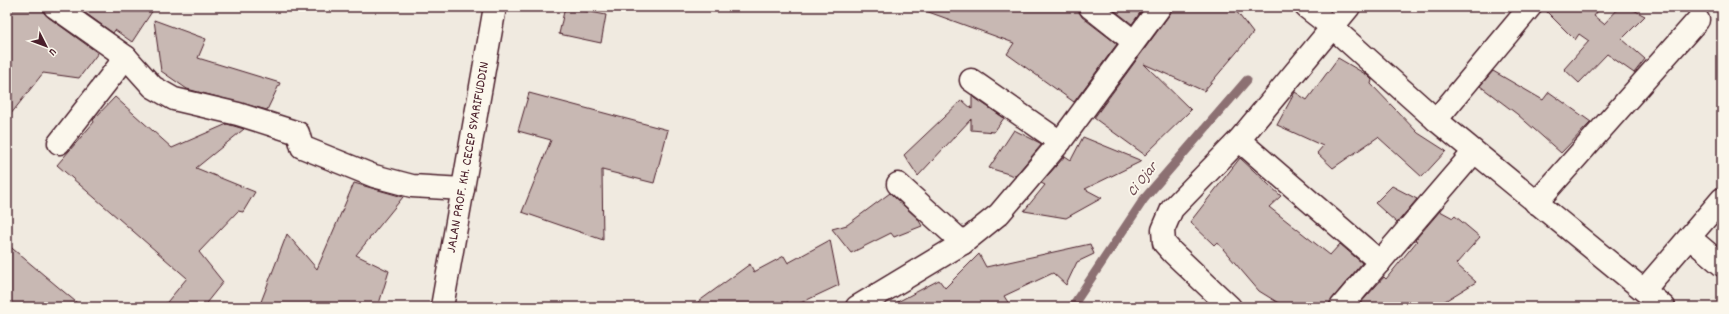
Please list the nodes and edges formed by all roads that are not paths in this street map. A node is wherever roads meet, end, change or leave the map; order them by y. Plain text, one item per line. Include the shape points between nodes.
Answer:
1 (54, 7) edge
2 (494, 7) edge
3 (1090, 7) edge
4 (1160, 7) edge
5 (1306, 7) edge
6 (1349, 7) edge
7 (1530, 7) edge
8 (1698, 20) dead end
9 (1333, 28) junction
10 (1133, 41) junction
11 (126, 57) junction
12 (971, 80) dead end
13 (1436, 120) junction
14 (1238, 140) junction
15 (1060, 142) junction
16 (59, 143) dead end
17 (1474, 152) junction
18 (898, 184) dead end
19 (463, 188) junction
20 (1722, 198) edge
21 (1536, 203) junction
22 (1690, 238) junction
23 (963, 243) junction
24 (1380, 262) junction
25 (1722, 265) edge
26 (1644, 290) junction
27 (442, 307) edge
28 (857, 307) edge
29 (1230, 307) edge
30 (1341, 307) edge
31 (1664, 307) edge

1 - 11 street
2 - 19 street, JALAN PROF. KH. CECEP SYARIFUDDIN
3 - 10 street
4 - 10 street
5 - 9 street
6 - 9 street
7 - 13 street
8 - 21 street
9 - 13 street
9 - 14 street
10 - 15 street
11 - 16 street
11 - 19 street via 153,87 174,99 238,114 298,133 302,147 374,176 412,186
12 - 15 street
13 - 17 street
14 - 24 street
14 - 29 street via 1172,209 1163,230 1164,243
15 - 23 street via 999,214
17 - 21 street
17 - 24 street
18 - 23 street
19 - 27 street, JALAN PROF. KH. CECEP SYARIFUDDIN
20 - 22 street
21 - 26 street
22 - 25 street
22 - 26 street
23 - 28 street
24 - 30 street
26 - 31 street

